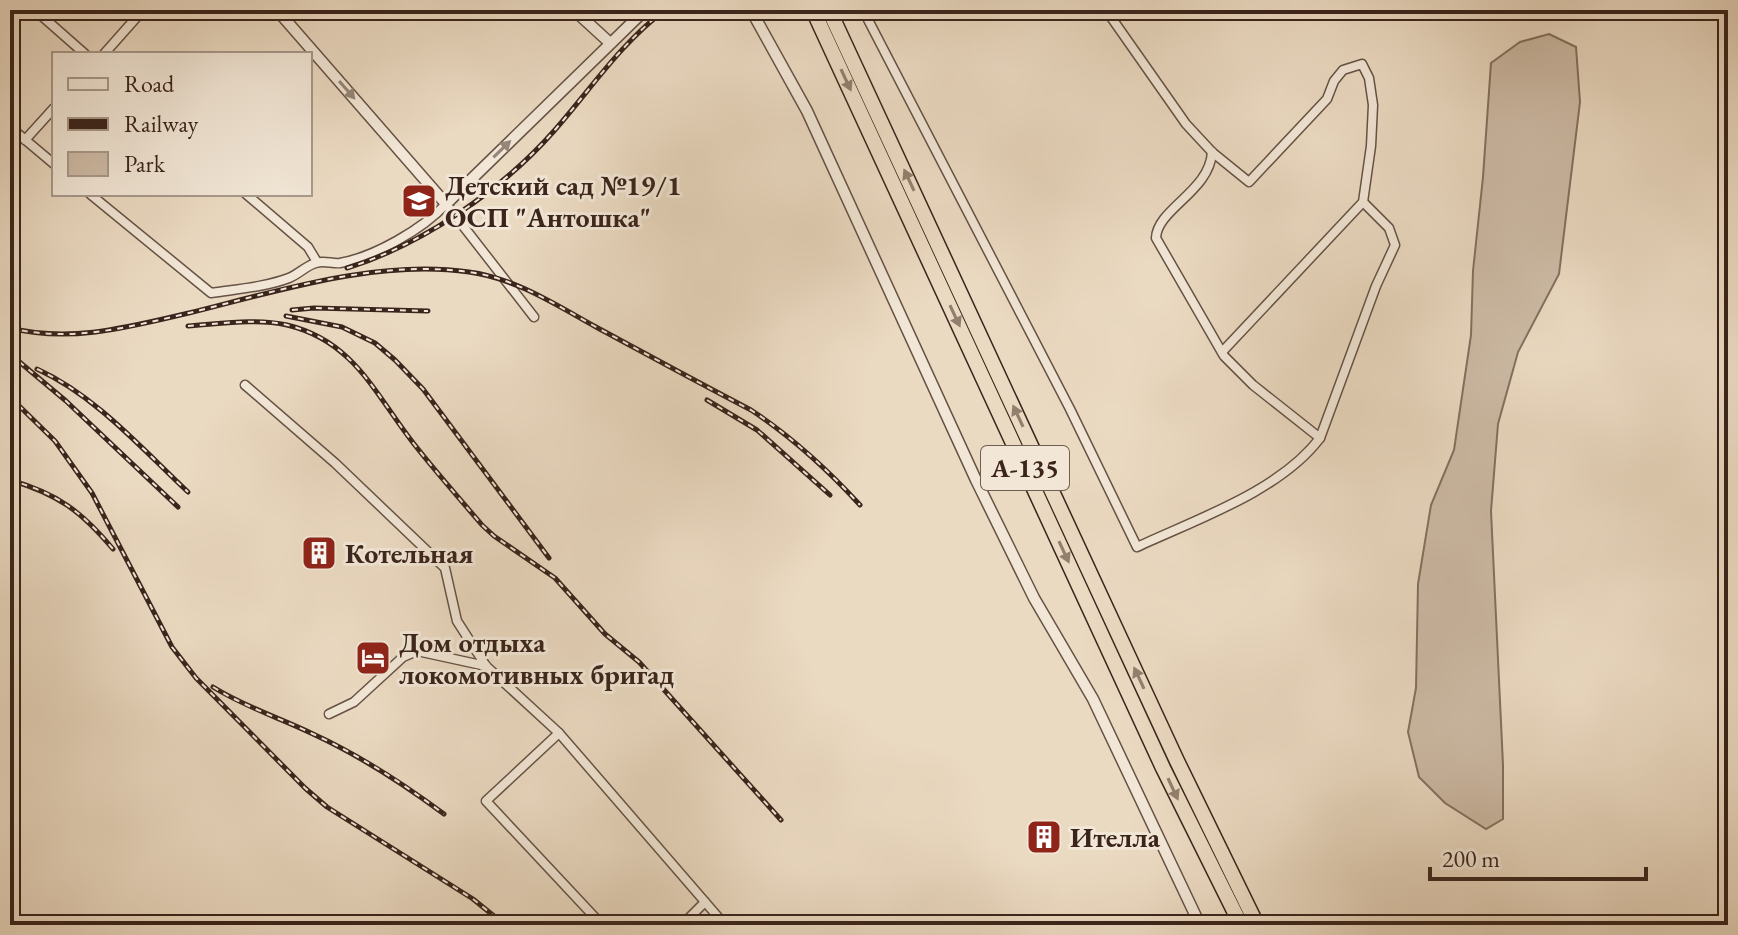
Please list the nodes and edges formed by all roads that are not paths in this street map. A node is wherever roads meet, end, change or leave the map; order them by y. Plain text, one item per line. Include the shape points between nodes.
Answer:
1 (35, 10) edge
2 (143, 10) edge
3 (277, 10) edge
4 (574, 10) edge
5 (645, 10) edge
6 (751, 10) edge
7 (813, 10) edge
8 (829, 10) edge
9 (863, 10) edge
10 (1106, 10) edge
11 (610, 43) junction
12 (83, 52) edge
13 (106, 52) edge
14 (52, 110) edge
15 (10, 127) edge
16 (25, 140) junction
17 (1212, 152) junction
18 (52, 162) edge
19 (92, 196) edge
20 (248, 196) edge
21 (1363, 202) junction
22 (446, 204) junction
23 (317, 262) junction
24 (534, 317) dead end
25 (1222, 352) junction
26 (245, 385) dead end
27 (1320, 438) junction
28 (486, 666) junction
29 (329, 714) dead end
30 (559, 733) junction
31 (705, 902) junction
32 (602, 925) edge
33 (682, 925) edge
34 (725, 925) edge
35 (1200, 925) edge
36 (1241, 925) edge
37 (1257, 925) edge

1 - 12 street
2 - 13 street
3 -> 22 street
4 - 11 street
5 - 11 street
6 - 35 street via 820,136 976,480 1034,598 1093,699
7 -> 36 highway, А-135 via 1163,768
37 -> 8 highway, А-135
9 - 27 street via 1137,547 1282,477
10 - 17 street via 1175,110
22 -> 11 street
14 - 16 street
15 - 16 street
16 - 18 street
17 - 21 street via 1249,182 1327,99 1343,70 1362,64 1373,105
17 - 25 street via 1206,174 1163,221 1156,238
19 - 23 street via 211,293 270,284
20 - 23 street via 308,247
21 - 25 street
21 - 27 street via 1389,228 1395,245
22 - 23 street via 388,244 338,263
22 - 24 street
25 - 27 street via 1253,385
26 - 28 street via 445,568 457,621
28 - 29 street via 417,651 403,657 354,702
28 - 30 street
30 - 31 street
30 - 32 street via 486,801
31 - 33 street
31 - 34 street

